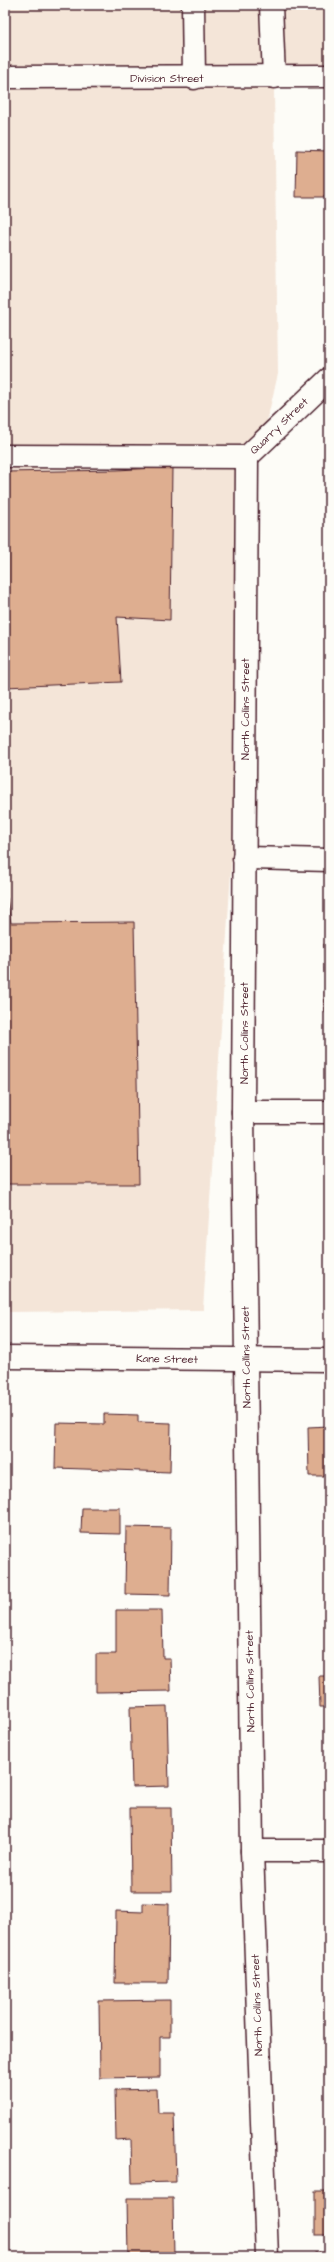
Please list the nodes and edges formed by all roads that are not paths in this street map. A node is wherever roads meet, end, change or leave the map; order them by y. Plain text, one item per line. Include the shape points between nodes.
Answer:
1 (193, 5) edge
2 (271, 5) edge
3 (329, 76) edge
4 (5, 77) edge
5 (274, 77) junction
6 (194, 78) junction
7 (329, 379) edge
8 (5, 456) edge
9 (247, 457) junction
10 (244, 858) junction
11 (329, 860) edge
12 (244, 1112) junction
13 (329, 1112) edge
14 (5, 1357) edge
15 (246, 1360) junction
16 (329, 1360) edge
17 (252, 1851) junction
18 (329, 1851) edge
19 (267, 2257) edge

1 - 6 street
2 - 5 street
3 - 5 street, Division Street
4 - 6 street, Division Street
5 - 6 street, Division Street
7 - 9 street, Quarry Street
8 - 9 street
9 - 10 street, North Collins Street
10 - 11 street
10 - 12 street, North Collins Street
12 - 13 street
12 - 15 street, North Collins Street
14 - 15 street, Kane Street
15 - 16 street, Kane Street
15 - 17 street, North Collins Street
17 - 18 street
17 - 19 street, North Collins Street

